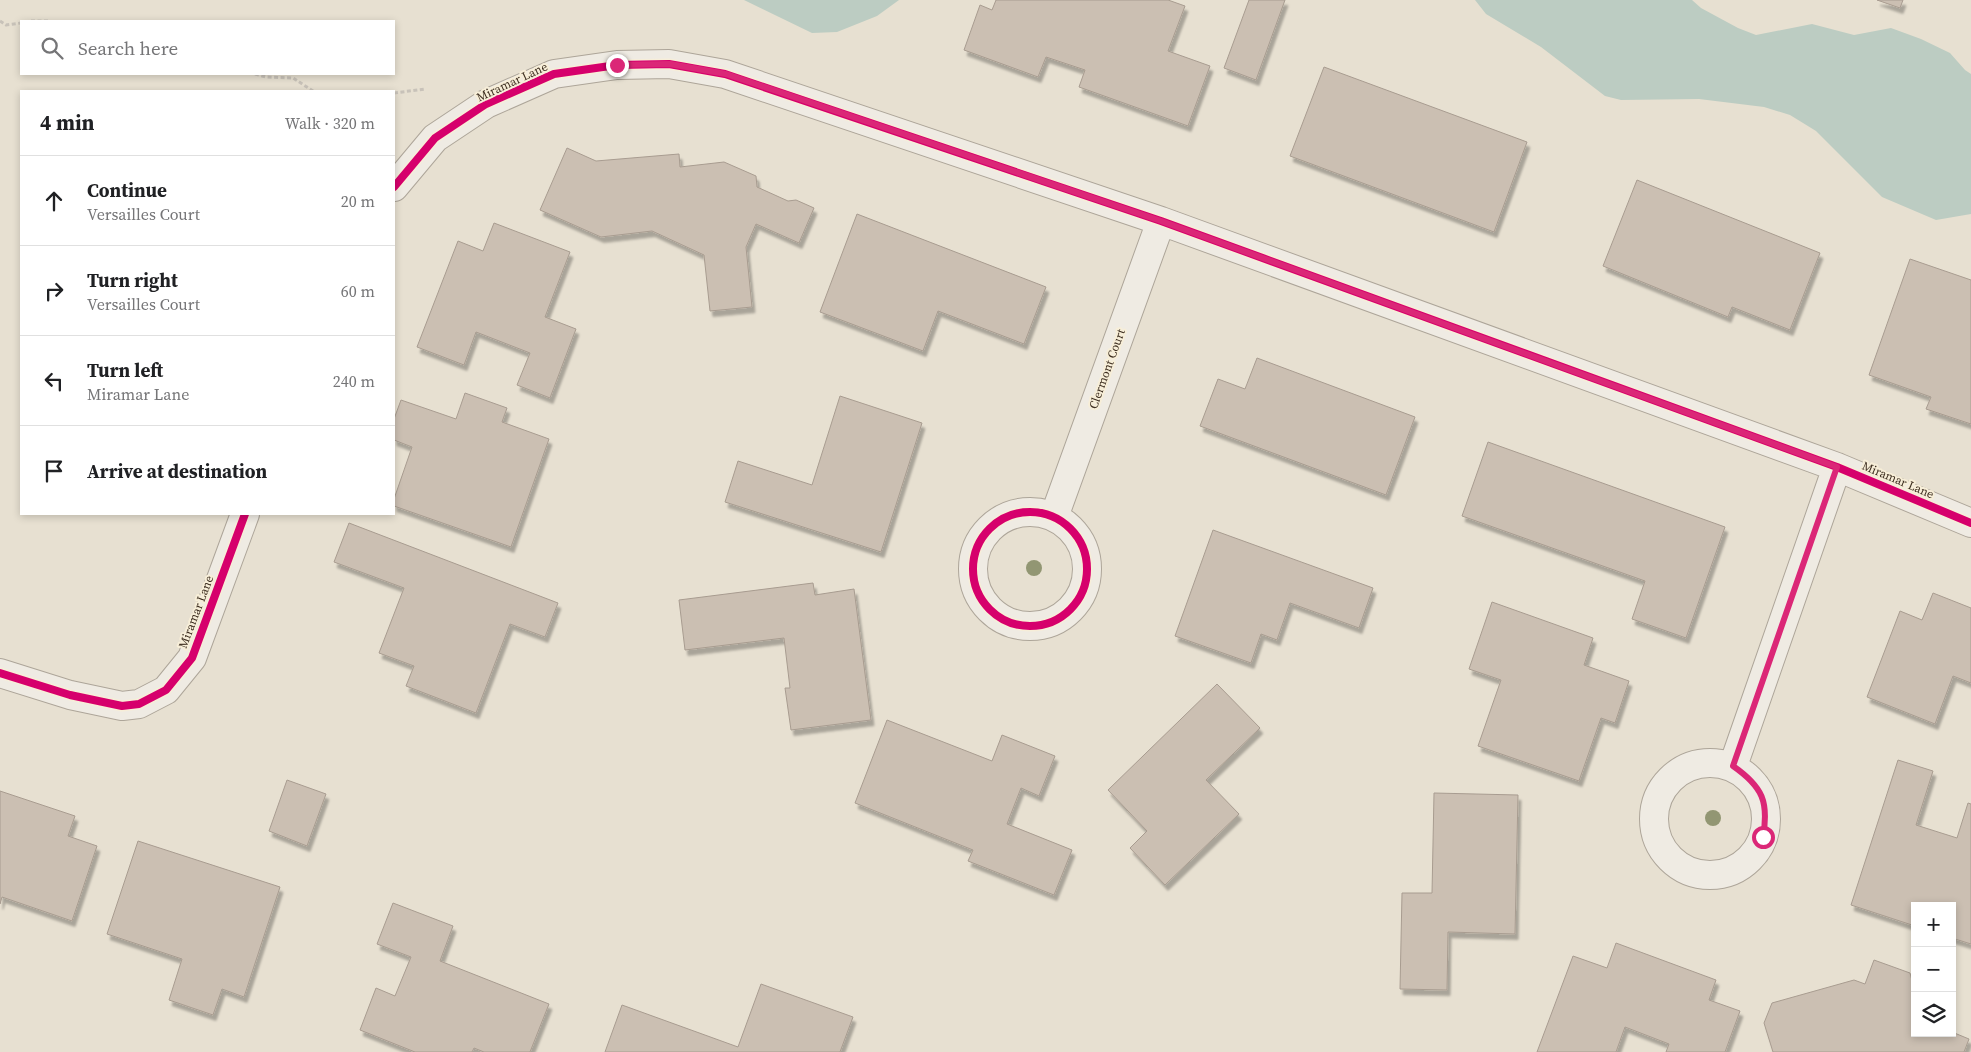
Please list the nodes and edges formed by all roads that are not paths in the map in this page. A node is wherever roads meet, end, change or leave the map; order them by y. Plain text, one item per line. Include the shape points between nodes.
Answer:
1 (395, 186) edge
2 (1161, 221) junction
3 (1837, 467) junction
4 (245, 515) edge
5 (1054, 517) junction
6 (1971, 523) edge
7 (0, 673) edge
8 (1733, 766) junction

1 - 2 street, Miramar Lane via 435,138 486,104 554,74 617,65 670,64 726,74
2 - 3 street, Miramar Lane
2 - 5 street, Clermont Court
3 - 6 street, Miramar Lane
3 - 8 street
4 - 7 street, Miramar Lane via 192,658 166,690 140,704 122,706 70,695
5 - 5 street via 1070,529 1082,546 1087,567 1084,588 1073,606 1057,619 1037,626 1016,625 997,616 982,602 974,582 973,561 980,541 994,525 1012,515 1033,512
8 - 8 street via 1750,778 1762,796 1766,817 1763,837 1753,856 1737,869 1717,876 1696,875 1677,866 1662,851 1654,832 1653,810 1660,791 1674,774 1692,765 1713,762

